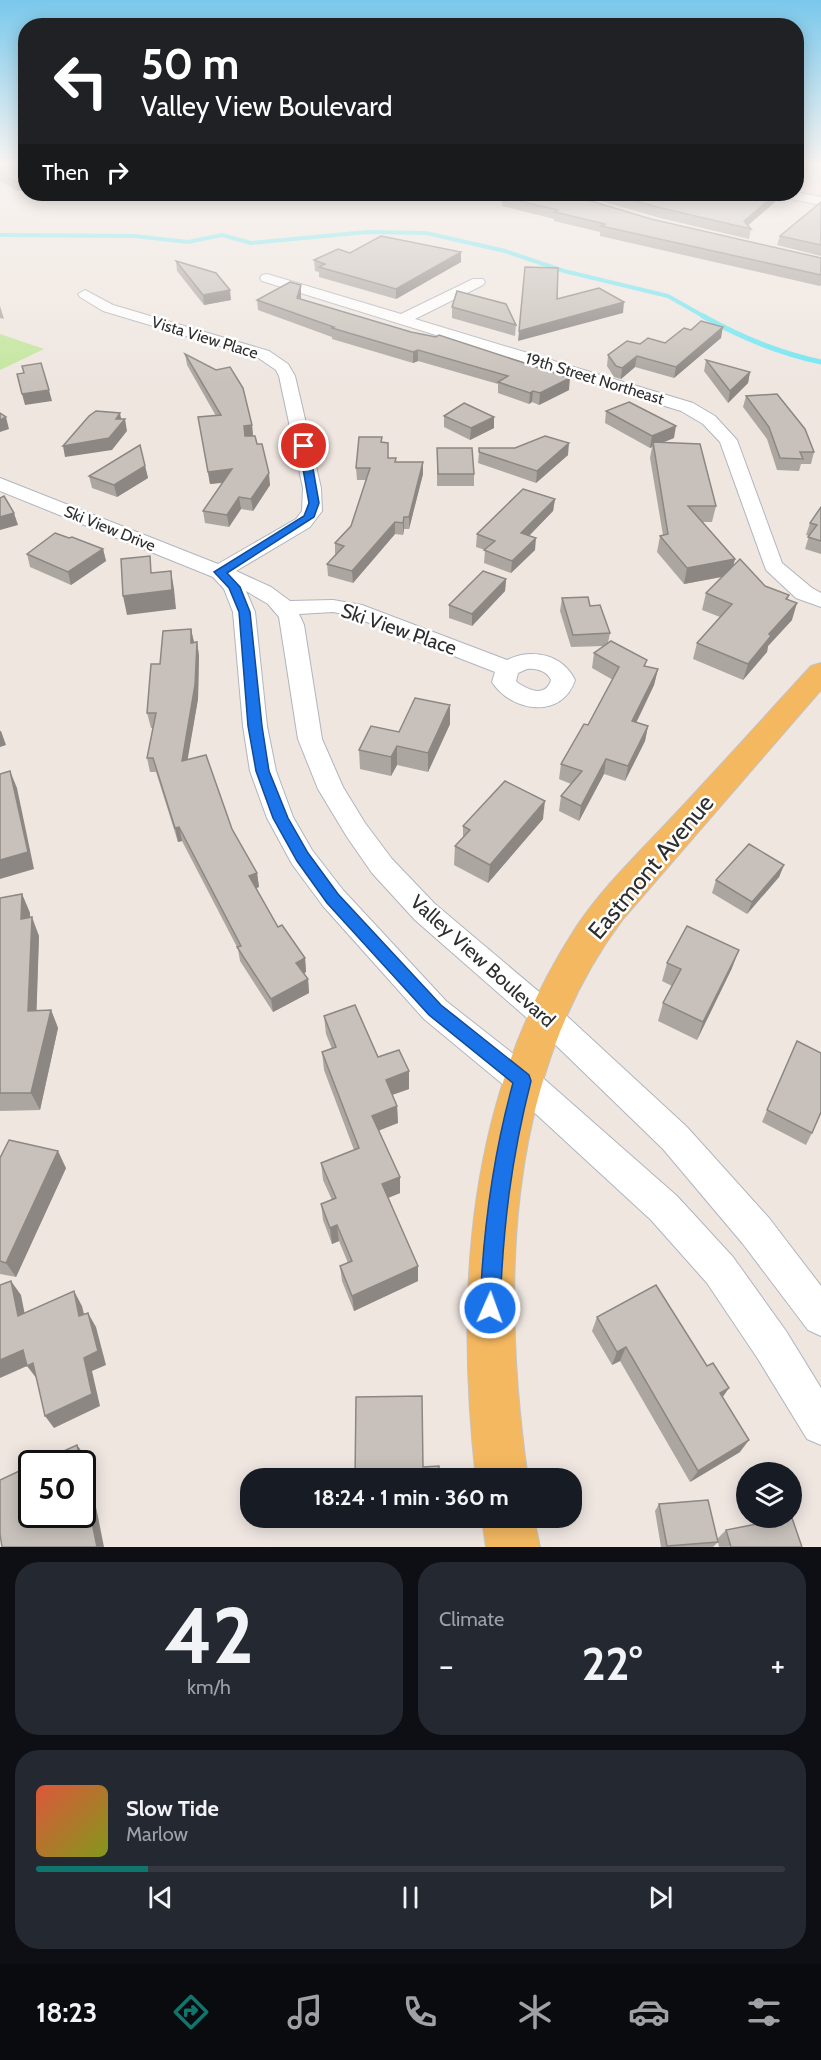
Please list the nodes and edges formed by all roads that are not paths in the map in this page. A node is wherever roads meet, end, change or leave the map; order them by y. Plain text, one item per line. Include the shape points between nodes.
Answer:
1 (267, 278) dead end
2 (478, 282) dead end
3 (85, 294) dead end
4 (403, 320) junction
5 (0, 484) edge
6 (220, 572) junction
7 (821, 600) edge
8 (286, 608) junction
9 (508, 669) dead end
10 (821, 672) edge
11 (546, 1016) junction
12 (523, 1081) junction
13 (821, 1317) edge
14 (821, 1425) edge
15 (500, 1468) edge
16 (510, 1528) edge
17 (513, 1547) edge

1 - 4 street, 19th Street Northeast
2 - 4 street
3 - 6 street, Vista View Place via 108,308 263,354 282,367 287,376 312,488 312,511 303,523
4 - 7 street, 19th Street Northeast via 658,396 687,406 709,420 728,440 773,566 804,593
5 - 6 street, Ski View Drive
6 - 8 street via 265,591
6 - 12 street via 234,587 244,612 262,771 280,818 303,857 333,898 435,1010
8 - 9 street, Ski View Place via 333,606 354,610
8 - 11 street, Valley View Boulevard via 293,625 310,739 331,789 356,830 382,866 425,912
10 - 11 main road, Eastmont Avenue via 605,915 567,974
11 - 12 main road, Eastmont Avenue
11 - 13 street, Valley View Boulevard via 675,1138 756,1230
12 - 14 street via 664,1208 720,1270
12 - 15 main road, Eastmont Avenue via 498,1189 492,1246 492,1375
16 - 17 main road

